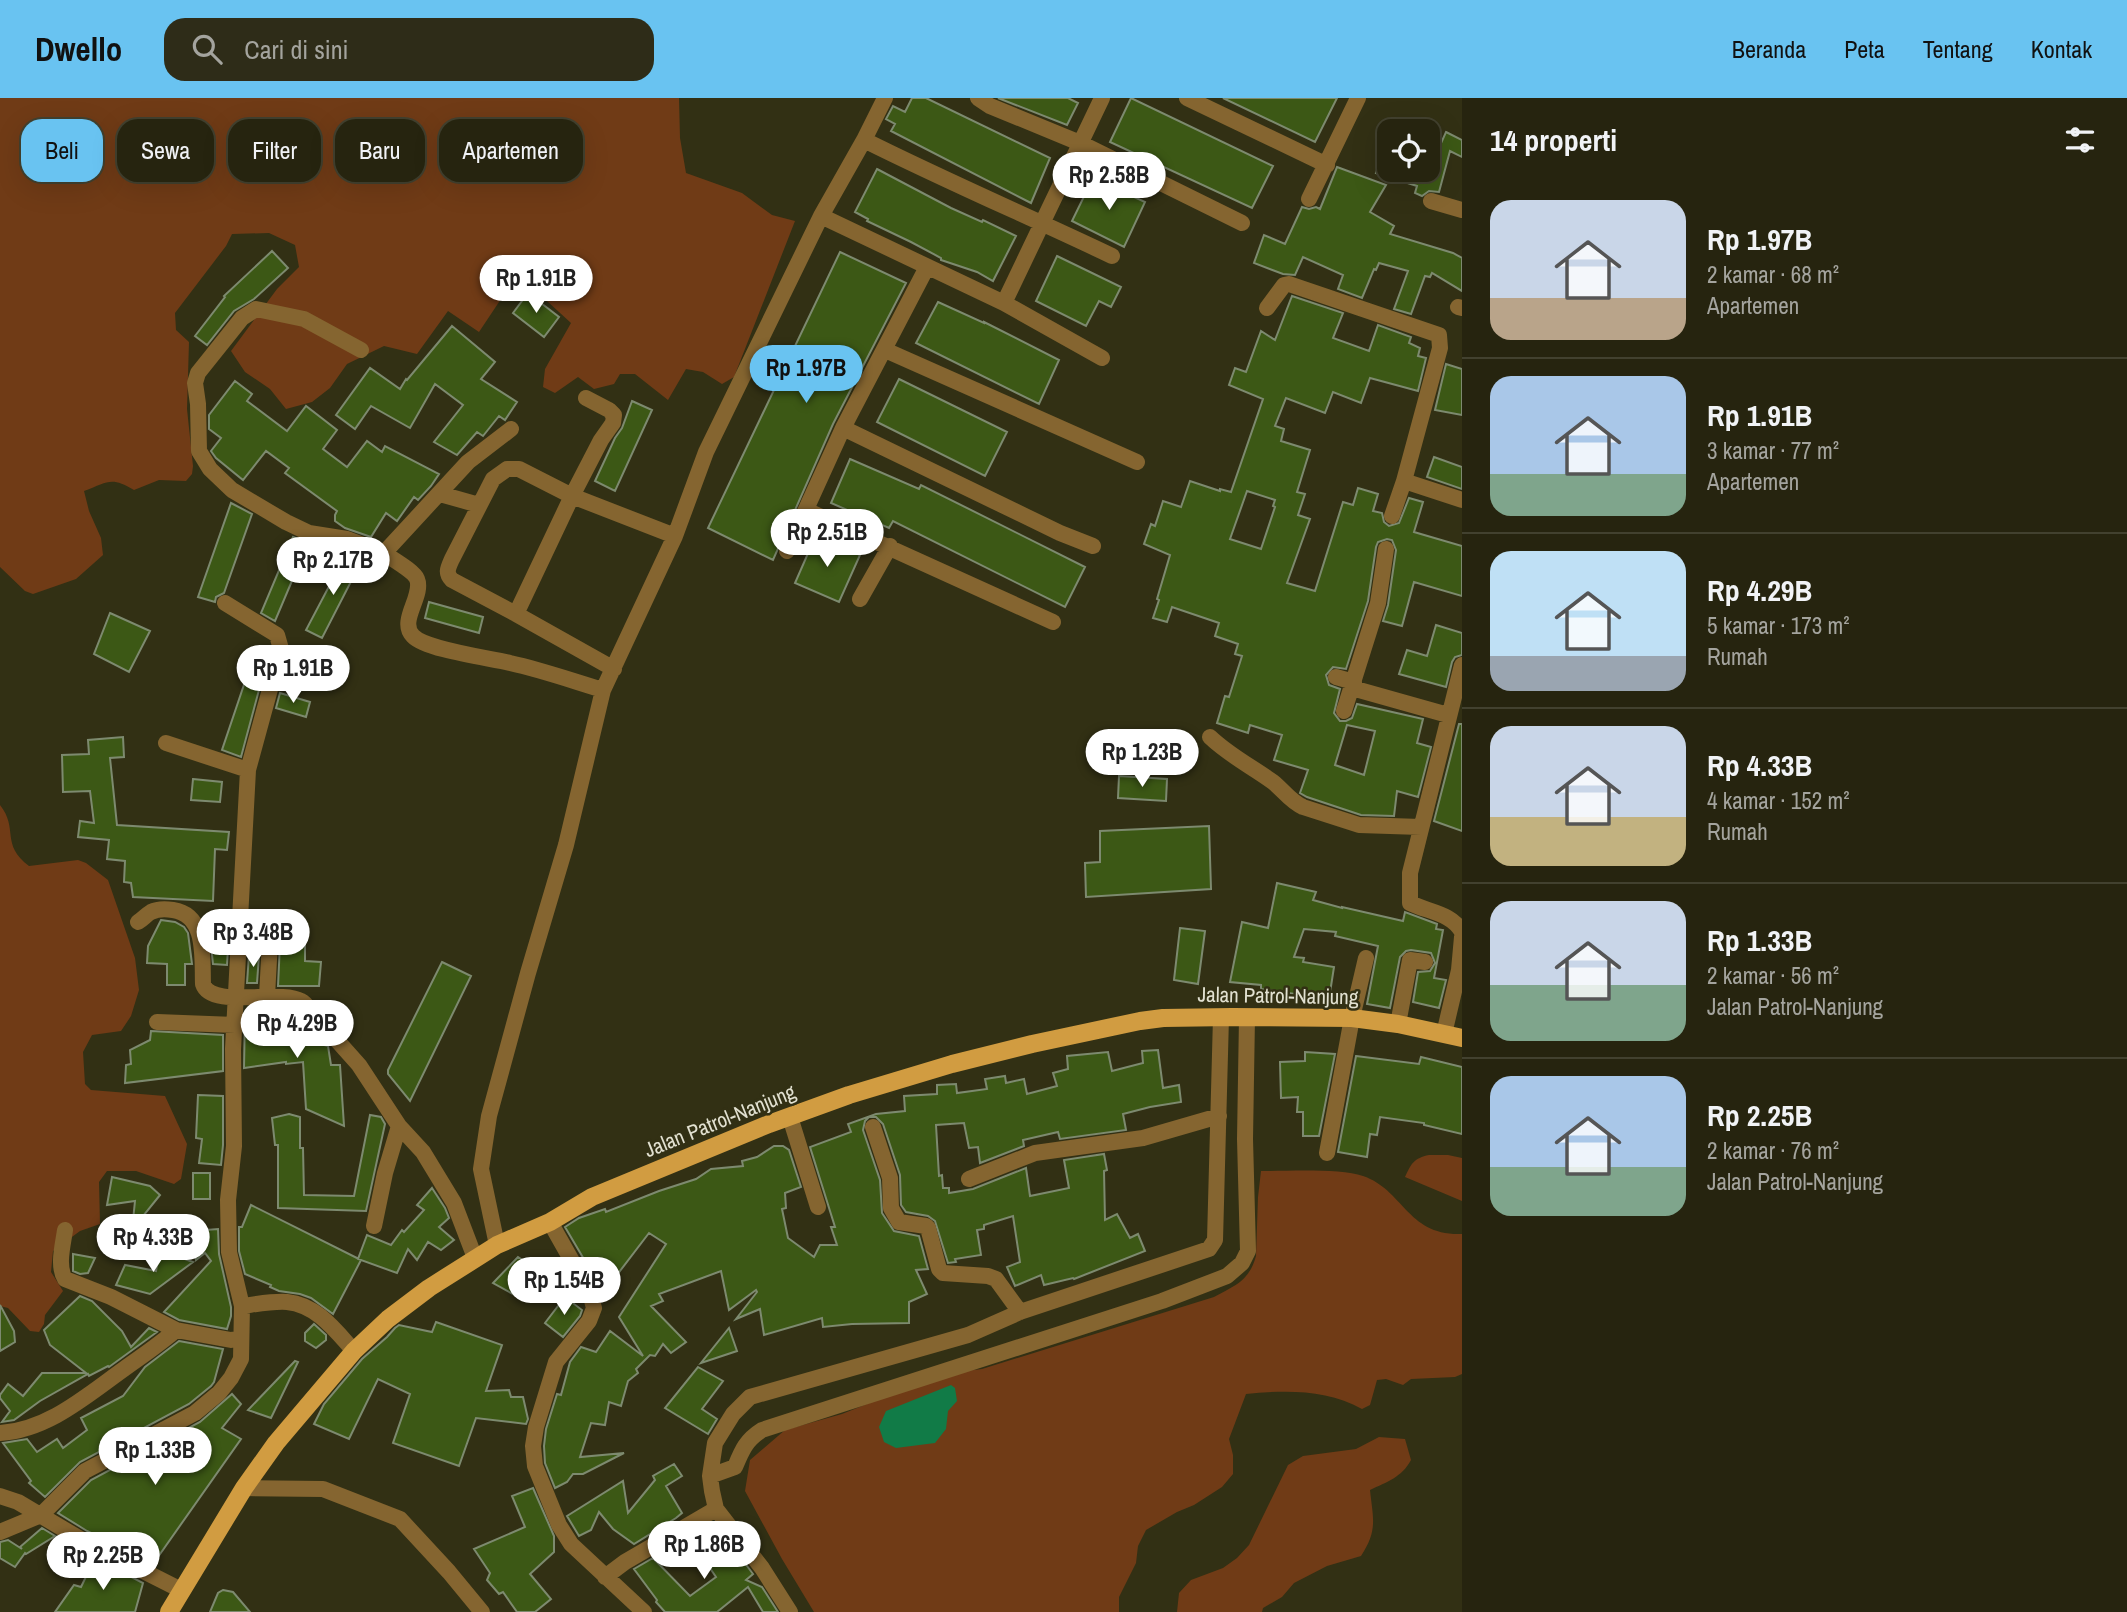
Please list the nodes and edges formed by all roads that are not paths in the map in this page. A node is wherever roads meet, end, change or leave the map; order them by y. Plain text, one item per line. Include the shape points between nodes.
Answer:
1 (885, 98) edge
2 (978, 98) edge
3 (1101, 98) edge
4 (1187, 98) edge
5 (1358, 98) edge
6 (864, 140) junction
7 (1080, 143) junction
8 (1327, 165) junction
9 (1308, 200) dead end
10 (1431, 201) dead end
11 (1462, 210) edge
12 (821, 216) junction
13 (1043, 223) junction
14 (1242, 223) dead end
15 (1112, 256) dead end
16 (927, 267) junction
17 (1004, 303) junction
18 (1267, 308) dead end
19 (360, 350) dead end
20 (885, 350) junction
21 (1102, 358) dead end
22 (586, 398) dead end
23 (844, 428) junction
24 (511, 429) dead end
25 (1137, 462) dead end
26 (1404, 481) junction
27 (440, 494) junction
28 (572, 496) junction
29 (1462, 500) edge
30 (479, 505) junction
31 (806, 510) junction
32 (1392, 516) dead end
33 (675, 536) junction
34 (890, 546) junction
35 (1093, 546) dead end
36 (1386, 549) dead end
37 (788, 551) dead end
38 (384, 553) junction
39 (860, 600) dead end
40 (225, 603) dead end
41 (516, 614) junction
42 (1053, 622) dead end
43 (1462, 665) edge
44 (614, 669) junction
45 (1336, 677) dead end
46 (1353, 685) junction
47 (603, 690) junction
48 (1344, 710) dead end
49 (1448, 715) junction
50 (1210, 737) dead end
51 (166, 743) dead end
52 (248, 770) junction
53 (1421, 827) junction
54 (138, 922) dead end
55 (1462, 935) edge
56 (270, 941) dead end
57 (1366, 958) dead end
58 (1426, 962) dead end
59 (1460, 971) edge
60 (267, 996) junction
61 (237, 997) junction
62 (1221, 1017) junction
63 (1247, 1017) junction
64 (1352, 1018) junction
65 (157, 1022) dead end
66 (1398, 1024) junction
67 (234, 1025) junction
68 (1453, 1036) edge
69 (1219, 1116) junction
70 (790, 1117) junction
71 (399, 1126) junction
72 (873, 1127) dead end
73 (1327, 1153) dead end
74 (970, 1180) dead end
75 (818, 1207) dead end
76 (550, 1222) junction
77 (374, 1226) dead end
78 (65, 1230) dead end
79 (497, 1245) junction
80 (475, 1258) junction
81 (242, 1306) junction
82 (1020, 1312) junction
83 (176, 1330) junction
84 (242, 1338) junction
85 (354, 1351) junction
86 (0, 1433) edge
87 (710, 1475) junction
88 (244, 1488) junction
89 (0, 1496) edge
90 (716, 1509) junction
91 (41, 1515) junction
92 (0, 1532) edge
93 (605, 1577) junction
94 (181, 1590) junction
95 (169, 1612) edge
96 (482, 1612) edge
97 (644, 1612) edge
98 (790, 1612) edge

1 - 6 street
2 - 7 street
3 - 7 street
4 - 8 street
5 - 8 street
6 - 12 street
6 - 13 street
7 - 13 street
7 - 14 street
8 - 9 street
10 - 11 street
12 - 16 street
12 - 33 street via 706,452
13 - 15 street
13 - 17 street
16 - 17 street
16 - 20 street
17 - 21 street
18 - 26 street via 1289,284 1439,335 1440,348
19 - 38 street via 304,319 251,310 198,373 199,452 209,469 232,490 286,522 309,533 347,539
20 - 23 street
20 - 25 street
22 - 28 street via 609,410 613,423
23 - 31 street
23 - 35 street
24 - 27 street via 468,462
26 - 29 street
26 - 32 street
27 - 30 street
27 - 38 street
28 - 30 street via 519,469 507,469 493,479
28 - 33 street
28 - 41 street
30 - 41 street via 447,569 448,576
31 - 34 street
31 - 37 street
33 - 44 street
34 - 39 street
34 - 42 street
36 - 46 street via 1378,603
38 - 47 street via 418,580 408,625 414,638
40 - 52 street via 277,635 281,649
41 - 44 street
43 - 49 street
44 - 47 street
45 - 46 street
46 - 48 street
46 - 49 street
47 - 79 street via 566,845 489,1116 481,1169
49 - 53 street
50 - 53 street via 1298,805 1359,825
51 - 52 street
52 - 61 street
53 - 55 street via 1409,873 1409,903 1449,917
54 - 61 street via 167,909 186,916 197,925 201,938 205,989
55 - 59 street
56 - 60 street
57 - 64 street
58 - 66 street via 1409,960
59 - 68 street
60 - 61 street
60 - 71 street via 301,1000 359,1065
61 - 67 street
62 - 63 main road, Jalan Patrol-Nanjung
62 - 69 street
62 - 70 main road, Jalan Patrol-Nanjung via 1163,1018 1032,1044 849,1095
63 - 64 main road, Jalan Patrol-Nanjung
63 - 87 street via 1248,1251 1227,1276 762,1430 742,1448 735,1467
64 - 66 main road, Jalan Patrol-Nanjung
64 - 73 street
65 - 67 street
66 - 68 main road, Jalan Patrol-Nanjung
67 - 81 street via 229,1252
69 - 74 street via 1143,1138 1035,1153
69 - 82 street via 1215,1240 1209,1249
70 - 75 street
70 - 76 main road, Jalan Patrol-Nanjung via 592,1197
71 - 77 street
71 - 80 street via 422,1152 454,1203
72 - 82 street via 890,1178 891,1208 899,1222 928,1228 943,1273 996,1279
76 - 79 main road, Jalan Patrol-Nanjung
76 - 93 street via 594,1308 556,1362 536,1427 535,1466 559,1525 571,1544
78 - 83 street via 61,1266 65,1279
79 - 80 main road, Jalan Patrol-Nanjung
80 - 85 main road, Jalan Patrol-Nanjung via 388,1319
81 - 84 street
81 - 85 street via 286,1302 309,1309
82 - 87 street via 968,1335 750,1397 733,1413 715,1443
83 - 84 street
83 - 86 street via 61,1413 20,1432
84 - 91 street via 241,1359 219,1393 195,1413 85,1471
85 - 88 main road, Jalan Patrol-Nanjung
87 - 90 street
88 - 94 main road, Jalan Patrol-Nanjung
88 - 96 street via 323,1489 400,1519
89 - 91 street
90 - 93 street
90 - 98 street
91 - 92 street
91 - 94 street
93 - 97 street
94 - 95 main road, Jalan Patrol-Nanjung

